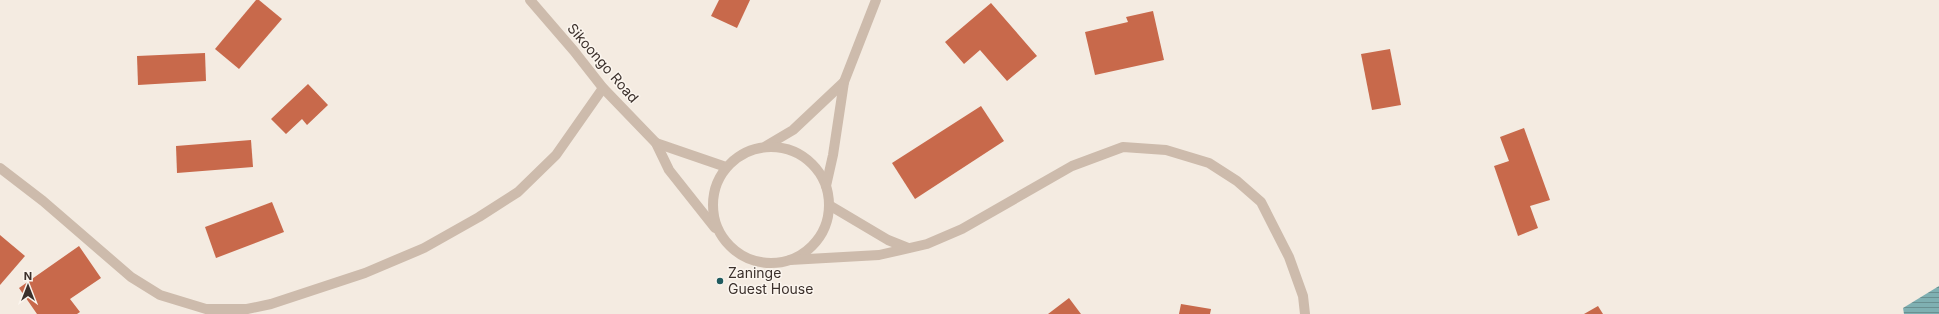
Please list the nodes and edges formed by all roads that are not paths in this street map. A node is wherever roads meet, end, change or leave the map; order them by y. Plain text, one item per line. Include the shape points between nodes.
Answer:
1 (530, 0) edge
2 (876, 0) edge
3 (844, 82) junction
4 (604, 88) junction
5 (656, 143) junction
6 (766, 146) junction
7 (726, 167) junction
8 (0, 168) edge
9 (826, 186) junction
10 (829, 205) junction
11 (722, 236) junction
12 (908, 248) junction
13 (790, 260) junction
14 (1305, 314) edge

1 - 4 street, Sikoongo Road
2 - 3 street
3 - 6 street via 794,130
3 - 9 street
4 - 5 street, Sikoongo Road
4 - 8 street via 556,155 518,192 478,217 424,248 365,273 271,304 247,309 206,309 160,295 132,277
5 - 7 street
5 - 11 street via 669,170
6 - 7 street via 744,153
6 - 9 street via 786,148 803,156 817,169
7 - 11 street via 716,183 712,201 714,219
9 - 10 street
10 - 12 street via 888,240
10 - 13 street via 827,223 818,239 806,252
11 - 13 street via 735,251 752,260 772,263
12 - 13 street via 879,255
12 - 14 street via 927,244 962,229 1072,166 1122,147 1166,150 1209,163 1237,181 1261,202 1289,257 1303,296

